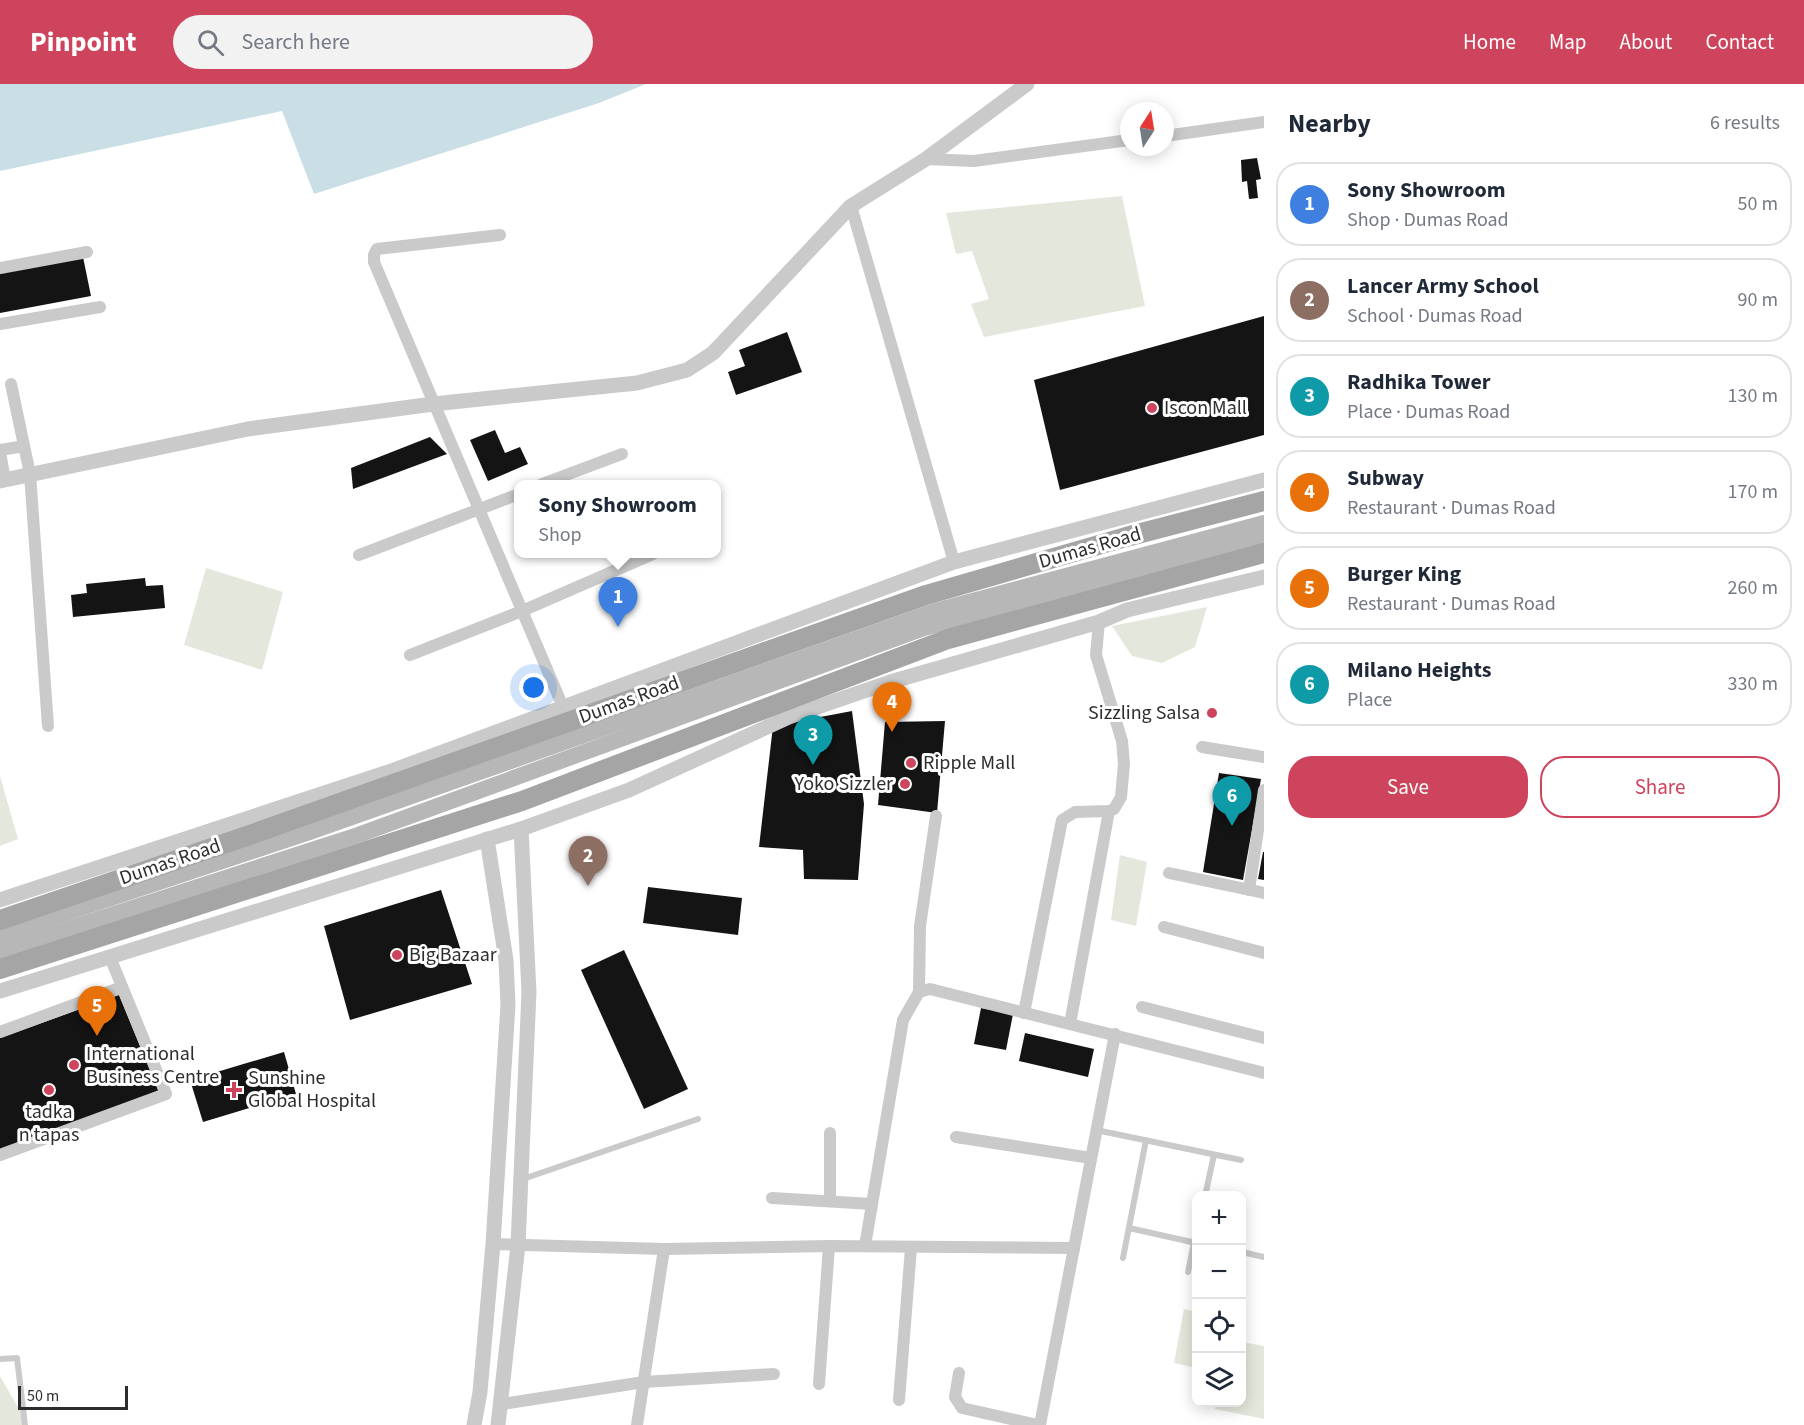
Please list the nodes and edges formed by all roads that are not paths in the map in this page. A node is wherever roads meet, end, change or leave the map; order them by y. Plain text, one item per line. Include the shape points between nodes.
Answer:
1 (1027, 84) edge
2 (1264, 122) edge
3 (1174, 135) edge
4 (1120, 141) edge
5 (926, 159) junction
6 (851, 206) junction
7 (500, 235) dead end
8 (87, 252) dead end
9 (0, 268) edge
10 (100, 307) dead end
11 (0, 324) edge
12 (11, 384) dead end
13 (433, 404) junction
14 (24, 446) junction
15 (0, 451) edge
16 (622, 454) dead end
17 (30, 474) junction
18 (3, 480) edge
19 (554, 480) edge
20 (1264, 480) edge
21 (514, 496) edge
22 (1264, 501) edge
23 (478, 509) junction
24 (1264, 523) edge
25 (1264, 536) edge
26 (1264, 553) edge
27 (360, 555) dead end
28 (644, 558) edge
29 (954, 562) junction
30 (1264, 577) edge
31 (522, 611) junction
32 (1099, 622) junction
33 (410, 655) dead end
34 (563, 707) junction
35 (48, 726) dead end
36 (1202, 747) dead end
37 (1264, 757) edge
38 (1264, 790) edge
39 (1109, 811) junction
40 (936, 816) dead end
41 (521, 829) junction
42 (487, 839) junction
43 (1168, 873) dead end
44 (1249, 890) junction
45 (1264, 893) edge
46 (0, 900) edge
47 (0, 920) edge
48 (1164, 927) dead end
49 (0, 934) edge
50 (0, 951) edge
51 (1264, 953) edge
52 (110, 957) junction
53 (0, 969) edge
54 (122, 987) junction
55 (0, 992) edge
56 (919, 992) junction
57 (1142, 1007) dead end
58 (1024, 1012) junction
59 (1070, 1024) junction
60 (0, 1032) edge
61 (1114, 1034) junction
62 (1264, 1038) edge
63 (1264, 1073) edge
64 (698, 1119) dead end
65 (1096, 1130) junction
66 (830, 1133) dead end
67 (956, 1137) dead end
68 (1146, 1140) junction
69 (0, 1155) edge
70 (1214, 1155) junction
71 (1091, 1158) junction
72 (1241, 1160) dead end
73 (520, 1180) junction
74 (1206, 1191) edge
75 (772, 1198) dead end
76 (830, 1201) junction
77 (872, 1204) junction
78 (1129, 1228) junction
79 (1192, 1242) edge
80 (493, 1244) junction
81 (518, 1245) junction
82 (1195, 1245) edge
83 (829, 1246) junction
84 (865, 1246) junction
85 (911, 1248) junction
86 (1074, 1248) junction
87 (664, 1249) junction
88 (1246, 1253) edge
89 (1264, 1257) edge
90 (1123, 1258) dead end
91 (1188, 1272) dead end
92 (0, 1359) edge
93 (959, 1373) dead end
94 (774, 1374) dead end
95 (644, 1382) junction
96 (819, 1384) dead end
97 (899, 1400) dead end
98 (502, 1404) junction
99 (24, 1425) edge
100 (474, 1425) edge
101 (498, 1425) edge
102 (637, 1425) edge
103 (1039, 1425) edge

1 - 5 street
2 - 3 street
4 - 5 street via 974,161
5 - 6 street
6 - 13 street via 713,353 687,370 637,383
6 - 29 street
7 - 13 street via 387,247 377,249 374,255
8 - 9 street
10 - 11 street
12 - 14 street
13 - 17 street via 248,429
13 - 23 street
14 - 15 street
14 - 17 street
15 - 18 street
16 - 19 street
17 - 18 street
17 - 35 street
20 - 29 street
21 - 23 street
22 - 47 main road, Dumas Road via 926,595
23 - 27 street
23 - 31 street
24 - 49 main road via 935,610 310,832
25 - 50 main road via 924,628 358,835
26 - 53 main road via 948,639 522,801
28 - 31 street
29 - 34 street
30 - 32 street via 1127,609
31 - 33 street
31 - 34 street
32 - 39 street via 1096,655 1122,741 1124,764 1121,797
32 - 41 street via 890,682 789,717 629,790
34 - 46 street via 394,770
36 - 37 street
38 - 44 street
39 - 58 street via 1075,812 1062,820
39 - 59 street
40 - 56 street via 920,927
41 - 42 street
41 - 73 street via 529,993
42 - 52 street
42 - 80 street via 506,960 508,1005
43 - 44 street
44 - 45 street
48 - 51 street
52 - 54 street
52 - 55 street
54 - 60 street
54 - 69 street via 166,1094
56 - 58 street via 930,989
56 - 77 street via 903,1020
57 - 62 street
58 - 59 street
59 - 61 street
61 - 63 street
61 - 65 street
64 - 73 lane
65 - 68 lane
65 - 71 street
66 - 76 street
67 - 71 street
68 - 70 lane
68 - 78 lane
70 - 72 lane
70 - 74 lane
71 - 86 street
73 - 81 street
75 - 76 street
76 - 77 street
77 - 84 street
78 - 79 lane
78 - 90 lane
80 - 81 street
80 - 100 street
81 - 87 street
81 - 98 street
82 - 91 lane
83 - 84 street
83 - 87 street
83 - 96 street
84 - 85 street
85 - 86 street
85 - 97 street
86 - 103 street
87 - 95 street
88 - 89 lane
92 - 99 lane via 17,1358
93 - 103 street via 955,1397 962,1408
94 - 95 street
95 - 98 street
95 - 102 street
98 - 101 street

